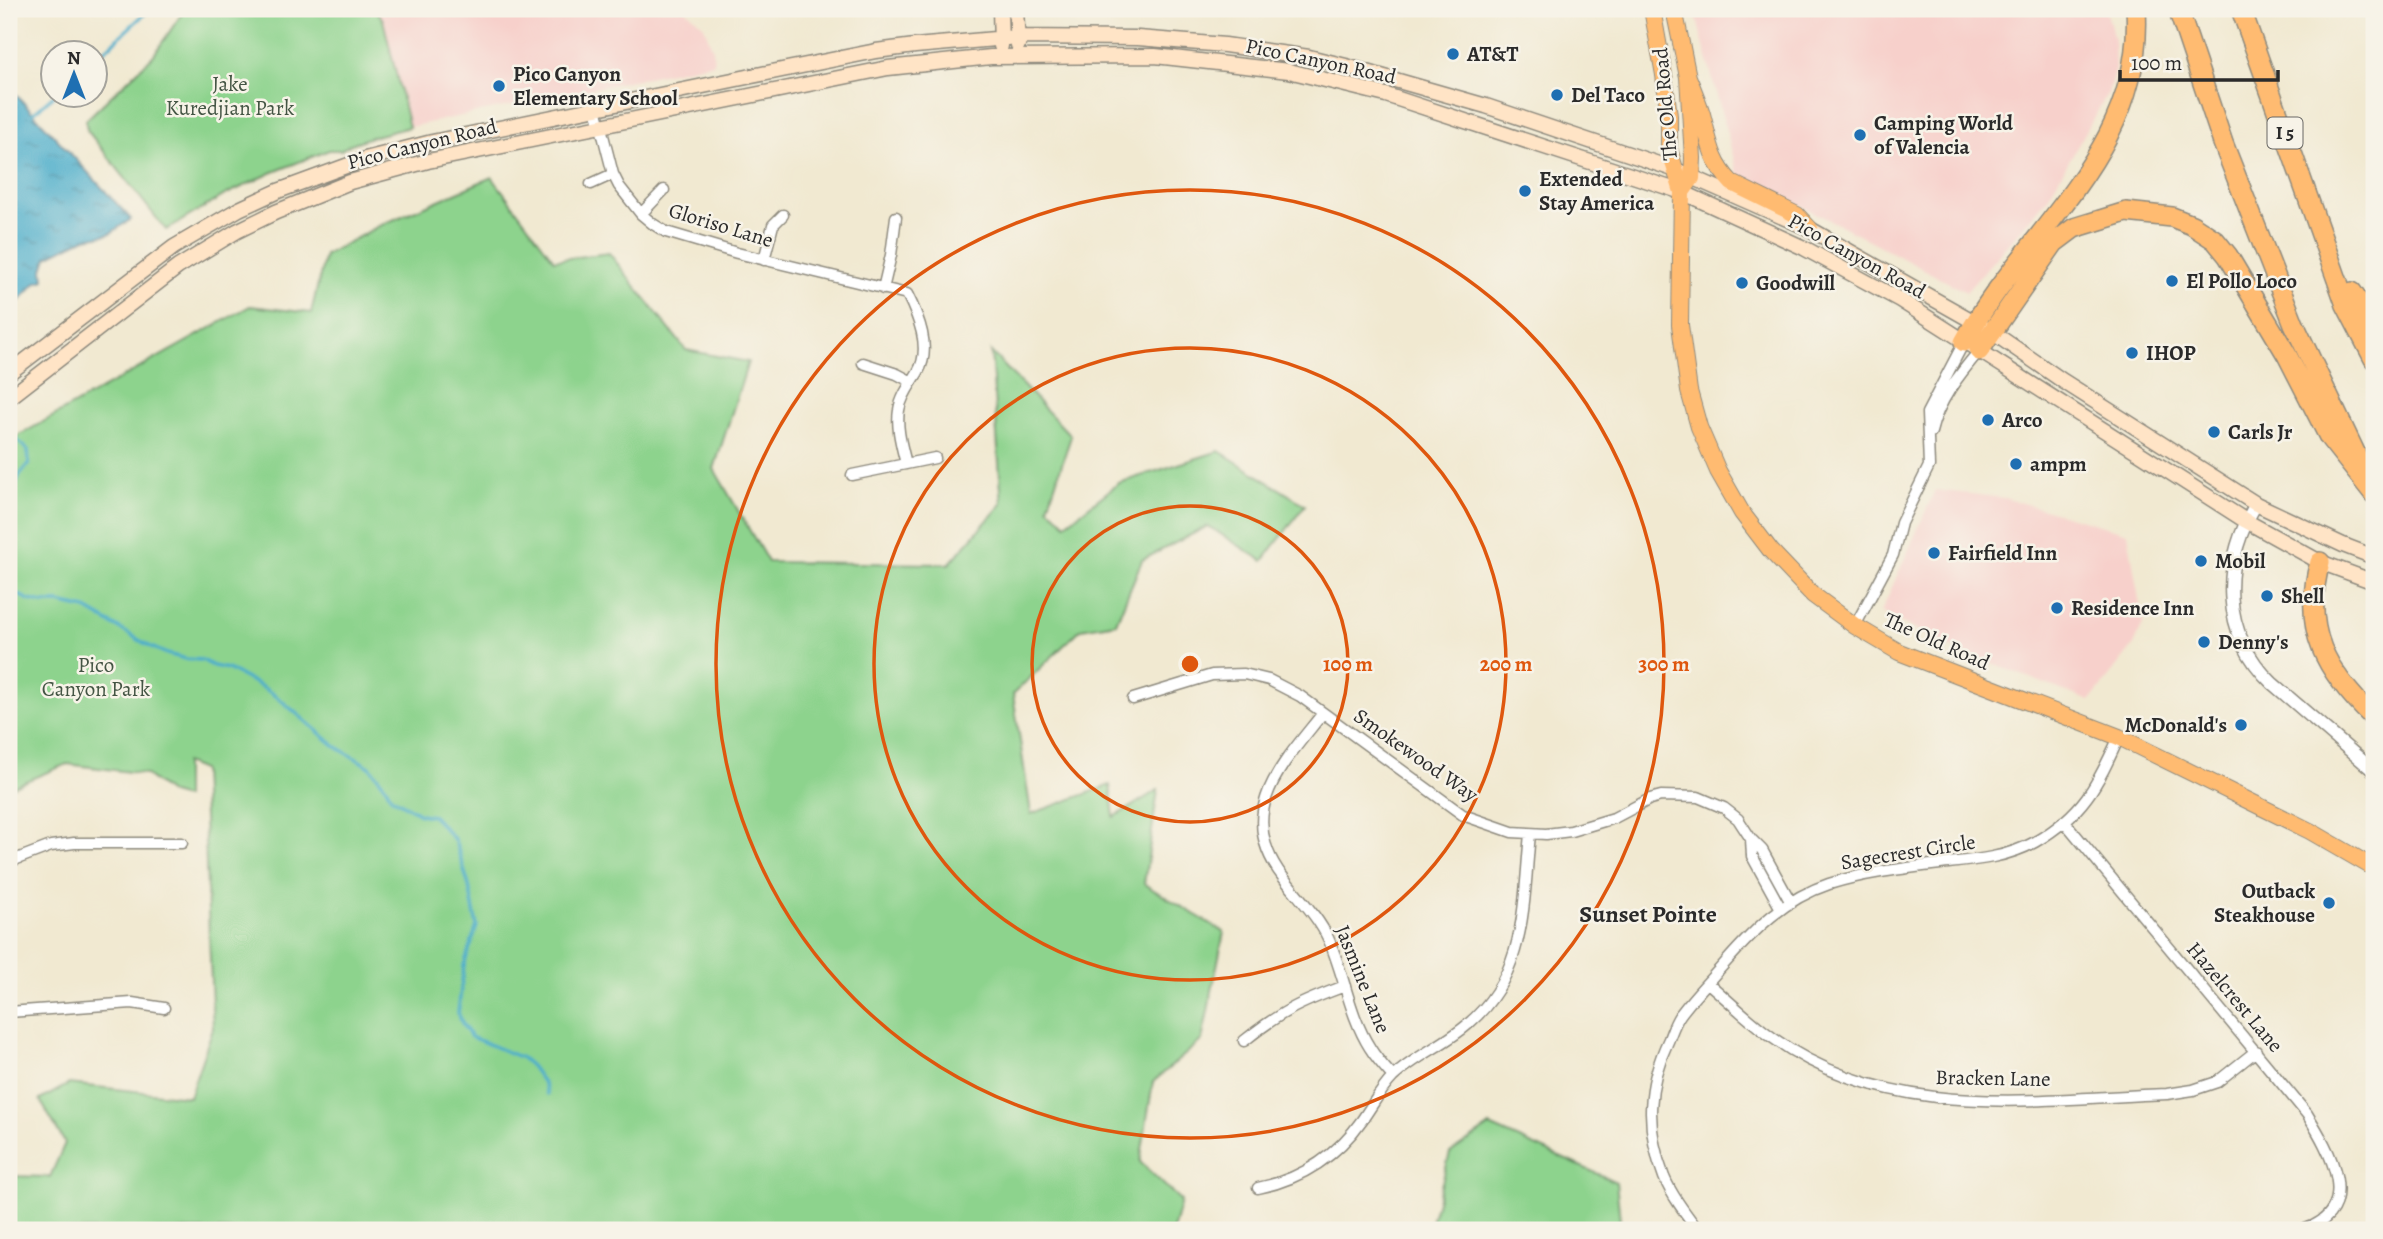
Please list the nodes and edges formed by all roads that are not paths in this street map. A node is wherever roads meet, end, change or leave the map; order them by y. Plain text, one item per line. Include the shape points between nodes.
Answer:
1 (1000, 9) edge
2 (1016, 9) edge
3 (1653, 9) edge
4 (1674, 9) edge
5 (2136, 9) edge
6 (2178, 9) edge
7 (2241, 9) edge
8 (1018, 37) junction
9 (1001, 38) junction
10 (1002, 57) junction
11 (1019, 57) junction
12 (1688, 77) junction
13 (596, 108) junction
14 (600, 125) junction
15 (1675, 170) junction
16 (613, 174) junction
17 (1692, 178) junction
18 (591, 184) dead end
19 (664, 190) dead end
20 (1682, 192) junction
21 (641, 214) junction
22 (783, 215) dead end
23 (896, 217) dead end
24 (1810, 229) junction
25 (2328, 257) junction
26 (764, 260) junction
27 (883, 289) junction
28 (2374, 326) edge
29 (1983, 327) junction
30 (1971, 346) junction
31 (2374, 359) edge
32 (863, 363) dead end
33 (9, 373) edge
34 (912, 382) junction
35 (9, 398) edge
36 (1929, 442) junction
37 (935, 458) dead end
38 (906, 464) junction
39 (852, 475) dead end
40 (2374, 493) edge
41 (2256, 503) junction
42 (2246, 521) junction
43 (2374, 557) edge
44 (2320, 562) junction
45 (2374, 582) edge
46 (1855, 626) junction
47 (1133, 699) dead end
48 (1323, 713) junction
49 (2374, 718) edge
50 (2119, 737) junction
51 (2374, 771) edge
52 (2064, 821) junction
53 (1530, 834) junction
54 (182, 843) dead end
55 (9, 862) edge
56 (2374, 868) edge
57 (1785, 904) junction
58 (1708, 982) junction
59 (1345, 986) junction
60 (164, 1008) dead end
61 (9, 1012) edge
62 (1244, 1041) dead end
63 (2256, 1051) junction
64 (1393, 1077) junction
65 (1258, 1188) dead end
66 (1698, 1230) edge
67 (2303, 1230) edge

1 - 9 main road
2 - 8 main road
3 - 15 main road, The Old Road
4 - 12 main road, The Old Road
5 - 29 highway via 2138,37 2129,88 2111,130 2092,167
6 - 40 highway via 2294,324
7 - 25 highway, I 5
8 - 9 main road, Pico Canyon Road
8 - 11 main road
8 - 15 main road, Pico Canyon Road via 1138,38 1309,57 1395,78
9 - 10 main road
9 - 13 main road, Pico Canyon Road via 876,51
10 - 11 main road, Pico Canyon Road
10 - 14 main road, Pico Canyon Road via 888,68
11 - 20 main road, Pico Canyon Road via 1155,56 1289,71 1413,102
12 - 17 main road, The Old Road
12 - 24 main road via 1712,156 1724,175 1797,215
13 - 14 street, Gloriso Lane
13 - 33 main road, Pico Canyon Road via 365,159 278,191 153,261
14 - 16 street, Gloriso Lane
14 - 35 main road, Pico Canyon Road via 428,161 350,182 276,212 178,267
15 - 17 main road, Pico Canyon Road
15 - 20 main road, The Old Road
16 - 18 street
16 - 21 street, Gloriso Lane
17 - 20 main road, The Old Road
17 - 24 main road, Pico Canyon Road
19 - 21 street
20 - 30 main road, Pico Canyon Road via 1833,263
20 - 46 main road, The Old Road via 1681,338 1692,404 1708,449 1729,492 1771,551 1813,595
21 - 26 street, Gloriso Lane via 666,232
22 - 26 street via 773,225
23 - 27 street
24 - 29 main road, Pico Canyon Road
25 - 28 highway
25 - 31 highway, I 5
26 - 27 street, Gloriso Lane
27 - 34 street, Gloriso Lane via 907,294 916,313 924,348
29 - 30 highway
29 - 40 highway via 2054,243 2074,228 2126,212 2172,217 2192,225 2216,240 2228,256 2329,437
29 - 41 main road, Pico Canyon Road
30 - 36 street via 1935,414
30 - 36 street via 1927,414
30 - 42 main road, Pico Canyon Road
32 - 34 street
34 - 38 street via 898,412
36 - 46 street via 1929,466 1901,523 1893,555
37 - 38 street
38 - 39 street
41 - 42 street
41 - 43 main road, Pico Canyon Road
42 - 44 main road, Pico Canyon Road
42 - 51 street via 2235,547 2232,597 2242,645 2266,678
44 - 45 main road, Pico Canyon Road
44 - 49 highway via 2313,603 2322,652 2349,694
46 - 50 main road, The Old Road via 1899,652
47 - 48 street, Smokewood Way via 1212,675 1244,674 1282,685
48 - 53 street, Smokewood Way via 1463,815
48 - 59 street, Jasmine Lane via 1271,782 1264,835 1274,864 1327,937
50 - 52 street, Sagecrest Circle via 2090,796
50 - 56 main road, The Old Road via 2310,831
52 - 57 street, Sagecrest Circle via 2015,852 1856,876
52 - 63 street, Hazelcrest Lane
53 - 57 street, Smokewood Way via 1593,825 1650,799 1698,797 1738,820 1751,839 1752,856
53 - 64 street via 1522,927 1507,974 1470,1023
54 - 55 street via 74,843 51,846
57 - 58 street, Sagecrest Circle
58 - 63 street, Bracken Lane via 1772,1038 1805,1057 1871,1086 1938,1099 2167,1094 2217,1082
58 - 66 street, Sagecrest Circle via 1679,1016 1658,1060 1650,1093 1664,1177
59 - 62 street via 1291,1007
59 - 64 street, Jasmine Lane via 1360,1030
60 - 61 street via 132,1003
63 - 67 street, Hazelcrest Lane via 2326,1144 2338,1181 2329,1214
64 - 65 street via 1355,1130 1318,1165 1297,1177

